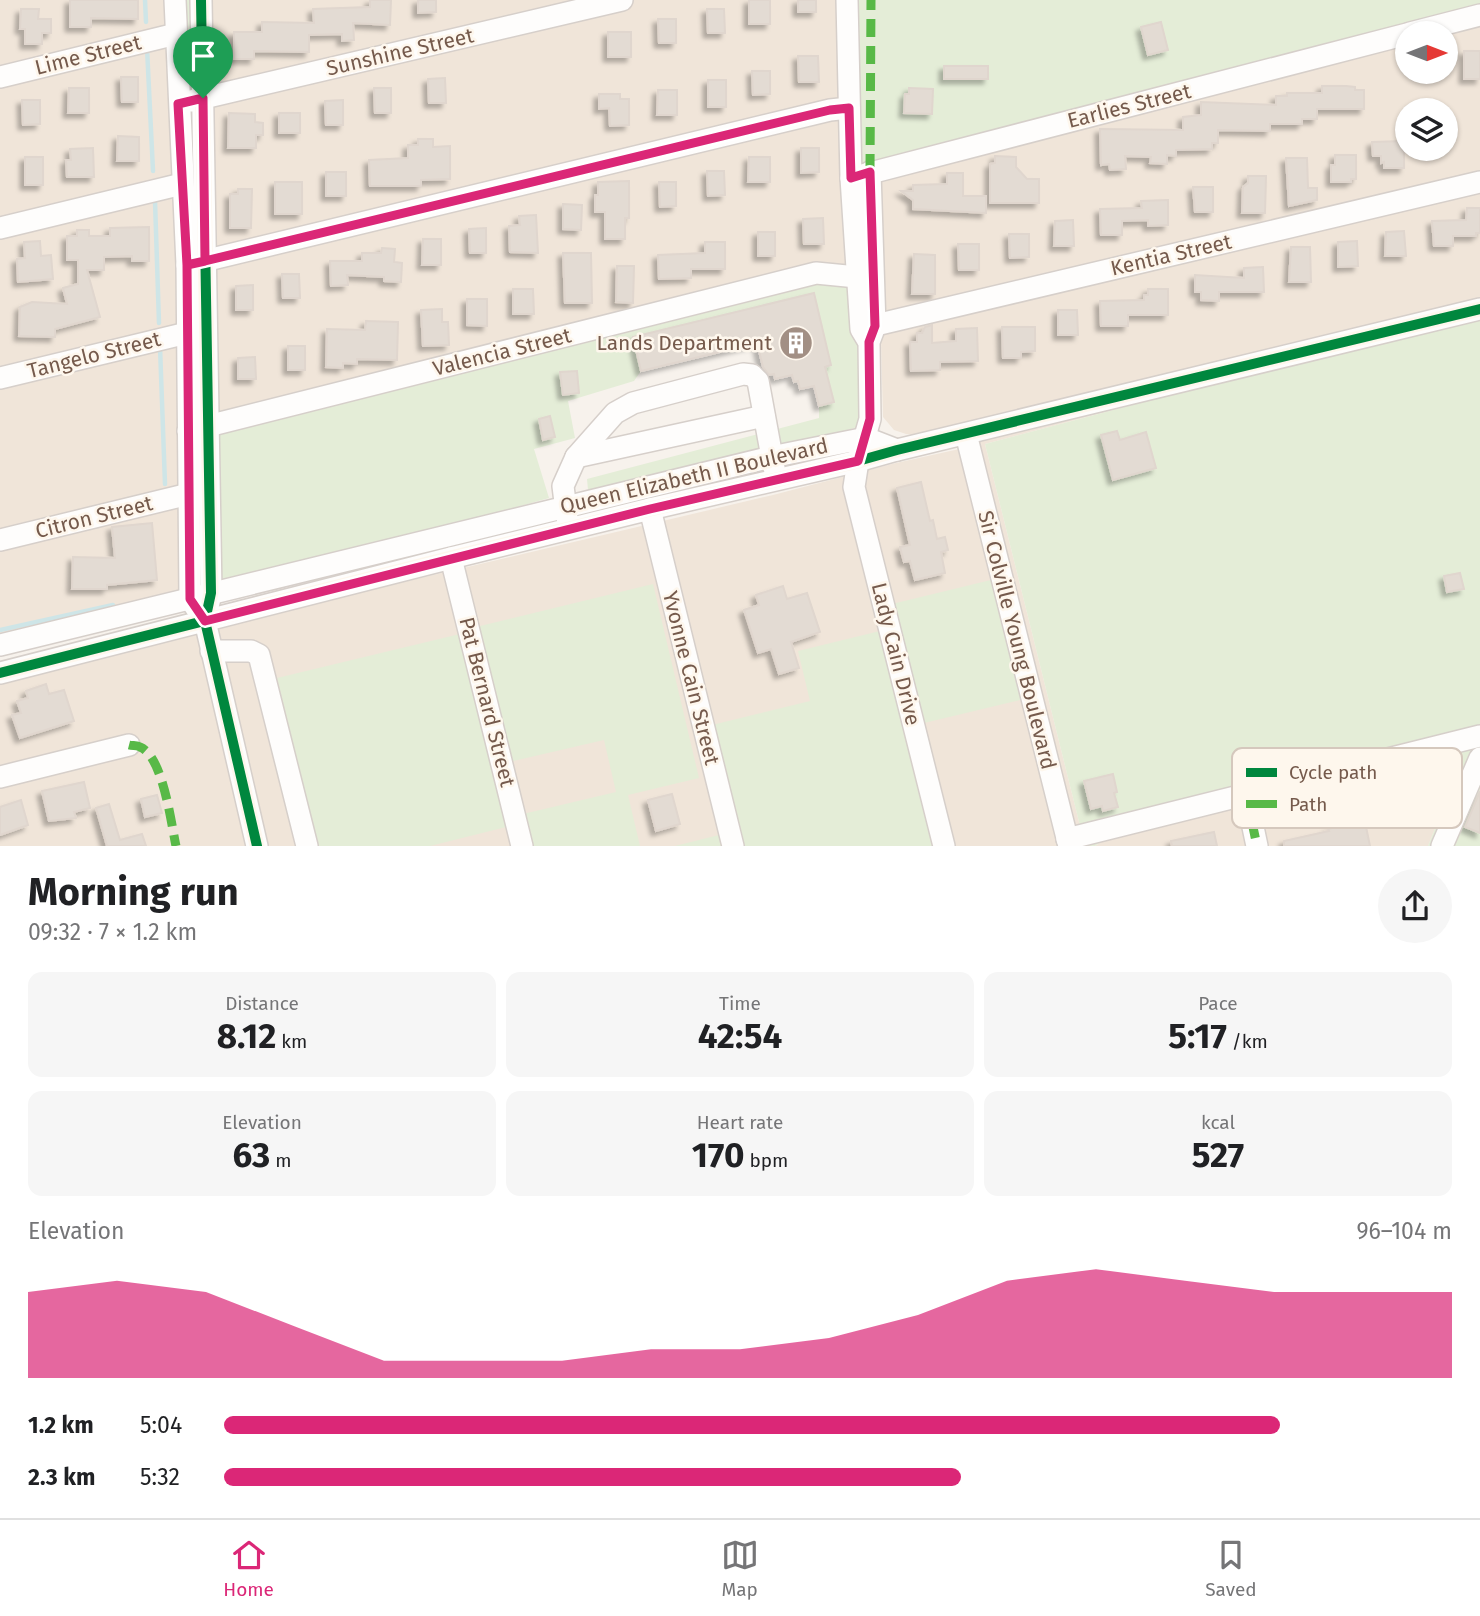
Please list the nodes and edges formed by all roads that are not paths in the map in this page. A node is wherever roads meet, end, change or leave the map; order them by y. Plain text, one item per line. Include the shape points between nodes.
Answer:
1 (175, 0) edge
2 (201, 0) edge
3 (622, 0) edge
4 (847, 0) edge
5 (1480, 15) edge
6 (1458, 21) edge
7 (176, 34) junction
8 (1395, 38) edge
9 (0, 77) edge
10 (203, 98) junction
11 (178, 104) junction
12 (849, 108) junction
13 (861, 175) junction
14 (1480, 182) edge
15 (182, 184) junction
16 (0, 228) edge
17 (196, 263) junction
18 (857, 277) junction
19 (1480, 309) edge
20 (187, 332) junction
21 (868, 332) junction
22 (0, 378) edge
23 (764, 416) junction
24 (198, 428) junction
25 (966, 433) junction
26 (866, 438) junction
27 (897, 450) junction
28 (576, 457) junction
29 (771, 457) junction
30 (858, 461) junction
31 (776, 481) junction
32 (189, 494) junction
33 (564, 505) junction
34 (650, 509) junction
35 (569, 529) junction
36 (0, 540) edge
37 (451, 558) junction
38 (200, 596) junction
39 (205, 621) junction
40 (0, 645) edge
41 (211, 651) junction
42 (0, 673) edge
43 (1480, 736) edge
44 (129, 745) dead end
45 (1432, 748) edge
46 (1480, 758) edge
47 (0, 777) edge
48 (1232, 798) edge
49 (1462, 800) edge
50 (1253, 828) edge
51 (1450, 828) edge
52 (1068, 842) edge
53 (257, 846) edge
54 (307, 846) edge
55 (522, 846) edge
56 (733, 846) edge
57 (944, 846) edge
58 (1257, 846) edge
59 (1442, 846) edge

1 - 7 street
2 - 10 street
3 - 10 street, Sunshine Street
4 - 12 street
5 - 6 street, Earlies Street
7 - 9 street, Lime Street
7 - 11 street
8 - 13 street, Earlies Street
10 - 11 street, Sunshine Street
10 - 17 street
11 - 15 street
12 - 13 street
12 - 17 street
13 - 18 street
13 - 21 street
14 - 21 street, Kentia Street
15 - 16 street
15 - 17 street
17 - 20 street
17 - 24 street
18 - 21 street
18 - 24 street, Valencia Street via 816,273
19 - 25 street, Queen Elizabeth II Boulevard
20 - 22 street, Tangelo Street
20 - 24 street
21 - 26 street, Lady Cain Drive via 870,419
23 - 28 street
23 - 28 street via 758,381 743,374 633,403 615,412
23 - 29 street
24 - 32 street
24 - 38 street
25 - 27 street, Queen Elizabeth II Boulevard
25 - 52 street, Sir Colville Young Boulevard
26 - 27 street
26 - 29 street, Queen Elizabeth II Boulevard
26 - 30 street, Lady Cain Drive
27 - 30 street, Queen Elizabeth II Boulevard
28 - 33 street via 563,486
29 - 31 street
29 - 33 street, Queen Elizabeth II Boulevard
30 - 31 street, Queen Elizabeth II Boulevard
30 - 57 street, Lady Cain Drive via 855,487
31 - 34 street, Queen Elizabeth II Boulevard
32 - 36 street, Citron Street
32 - 38 street
33 - 35 street
33 - 38 street, Queen Elizabeth II Boulevard
34 - 35 street, Queen Elizabeth II Boulevard
34 - 56 street, Yvonne Cain Street
35 - 37 street, Queen Elizabeth II Boulevard
37 - 39 street, Queen Elizabeth II Boulevard
37 - 55 street, Pat Bernard Street
38 - 39 street
38 - 40 street, Queen Elizabeth II Boulevard
39 - 41 street
39 - 42 street, Queen Elizabeth II Boulevard
41 - 53 street
41 - 54 street via 251,650 259,655
43 - 45 street
44 - 47 street
46 - 49 street
48 - 52 street
50 - 58 street
51 - 59 street

